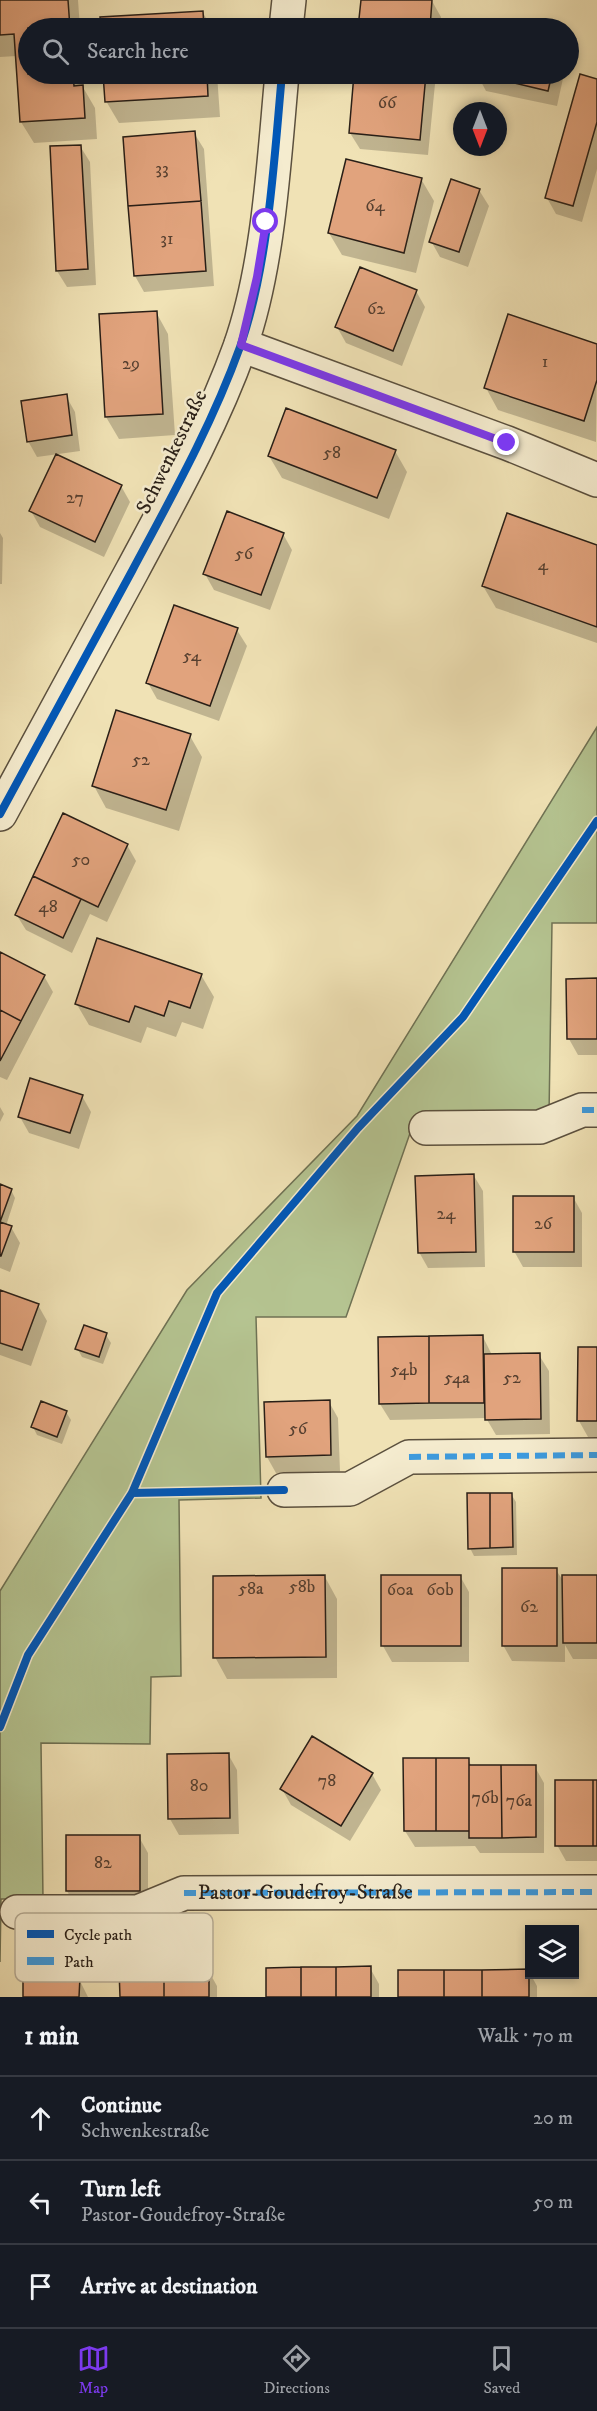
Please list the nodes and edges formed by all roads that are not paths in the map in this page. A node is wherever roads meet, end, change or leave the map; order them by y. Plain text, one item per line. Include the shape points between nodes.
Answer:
1 (289, 0) edge
2 (287, 18) edge
3 (281, 84) edge
4 (241, 345) junction
5 (597, 480) edge
6 (0, 814) edge
7 (589, 1110) edge
8 (426, 1128) dead end
9 (597, 1455) edge
10 (284, 1490) dead end
11 (597, 1892) edge
12 (17, 1912) dead end

1 - 2 street
3 - 4 street, Schwenkestraße via 266,222
4 - 5 street
4 - 6 street, Schwenkestraße via 182,479
7 - 8 street via 540,1127
9 - 10 street via 409,1457 350,1489
11 - 12 street, Pastor-Goudefroy-Straße via 184,1893 138,1912

